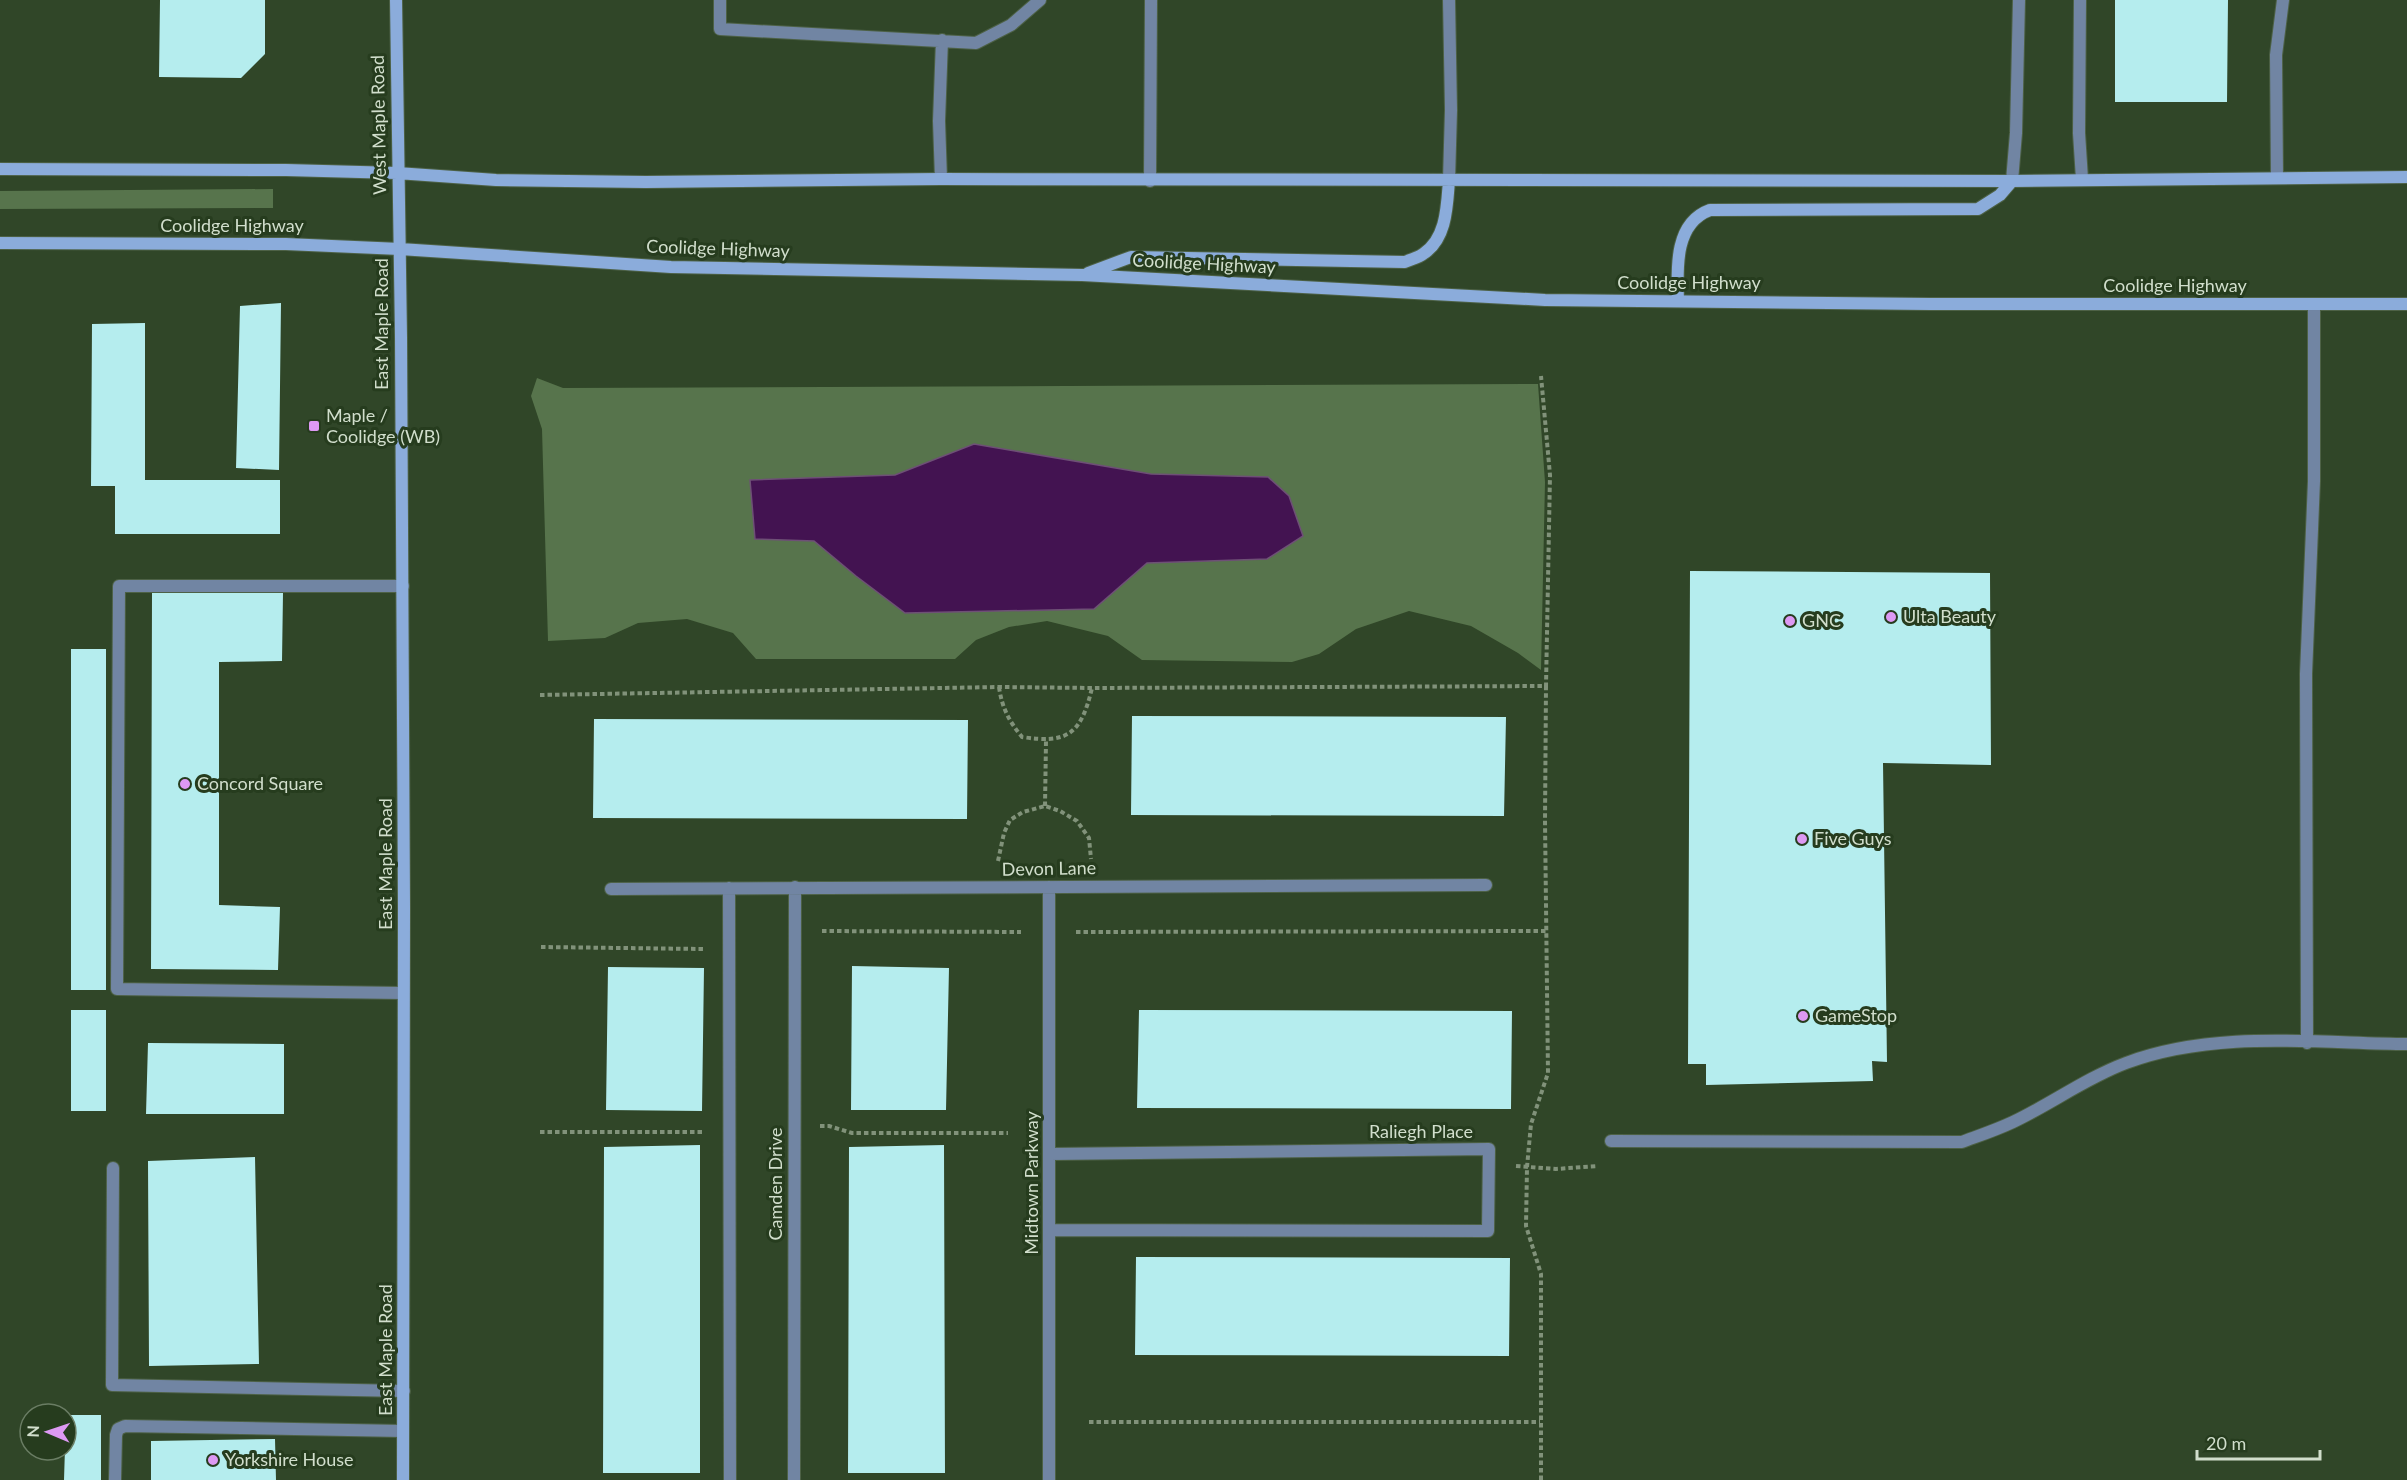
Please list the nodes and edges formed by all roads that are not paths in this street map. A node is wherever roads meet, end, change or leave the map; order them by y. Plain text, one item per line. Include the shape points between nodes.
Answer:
1 (396, 0) edge
2 (720, 0) edge
3 (1040, 0) edge
4 (1151, 0) edge
5 (1449, 0) edge
6 (2019, 0) edge
7 (2080, 0) edge
8 (2283, 0) edge
9 (942, 40) junction
10 (0, 169) edge
11 (397, 172) junction
12 (2407, 177) edge
13 (2277, 178) junction
14 (941, 179) junction
15 (1449, 180) junction
16 (2082, 180) junction
17 (1150, 181) junction
18 (2012, 181) junction
19 (0, 243) edge
20 (400, 249) junction
21 (1082, 275) junction
22 (1678, 301) junction
23 (2314, 304) junction
24 (2407, 304) edge
25 (403, 586) junction
26 (1486, 885) dead end
27 (795, 887) junction
28 (1050, 887) junction
29 (729, 888) junction
30 (611, 889) dead end
31 (403, 993) junction
32 (2307, 1043) junction
33 (2407, 1044) edge
34 (1611, 1141) dead end
35 (1050, 1154) junction
36 (113, 1168) dead end
37 (1050, 1230) junction
38 (404, 1391) junction
39 (403, 1431) junction
40 (115, 1480) edge
41 (403, 1480) edge
42 (730, 1480) edge
43 (794, 1480) edge
44 (1049, 1480) edge

1 - 11 main road, West Maple Road
2 - 9 street via 720,29
3 - 9 street via 1011,25 976,43
4 - 17 street
5 - 15 street
6 - 18 street
7 - 16 street
8 - 13 street via 2276,55
9 - 14 street
10 - 11 main road
11 - 14 main road via 496,180 646,182
11 - 20 main road, West Maple Road
12 - 13 main road
13 - 16 main road
14 - 17 main road
15 - 17 main road
15 - 18 main road
15 - 21 main road via 1440,235 1424,254 1405,262 1131,257
16 - 18 main road
18 - 22 main road via 2000,195 1978,209 1710,210 1693,219 1687,230 1677,260
19 - 20 main road, Coolidge Highway via 286,244
20 - 21 main road, Coolidge Highway via 671,267
20 - 25 main road, East Maple Road
21 - 22 main road, Coolidge Highway via 1545,300
22 - 23 main road, Coolidge Highway
23 - 24 main road, Coolidge Highway
23 - 32 street via 2314,481 2306,674
25 - 31 main road, East Maple Road
25 - 31 street via 118,586 117,989
26 - 28 street, Devon Lane
27 - 28 street, Devon Lane
27 - 29 street, Devon Lane
27 - 43 street, Camden Drive
28 - 35 street, Midtown Parkway
29 - 30 street, Devon Lane
29 - 42 street
31 - 38 main road, East Maple Road
32 - 33 street
32 - 34 street via 2244,1041 2147,1056 2104,1072 2013,1122 1962,1142
35 - 37 street, Midtown Parkway
35 - 37 street, Raliegh Place via 1489,1149 1488,1231
36 - 38 street via 112,1385
37 - 44 street, Midtown Parkway
38 - 39 main road, East Maple Road
39 - 40 street via 125,1426 116,1435
39 - 41 main road, East Maple Road

